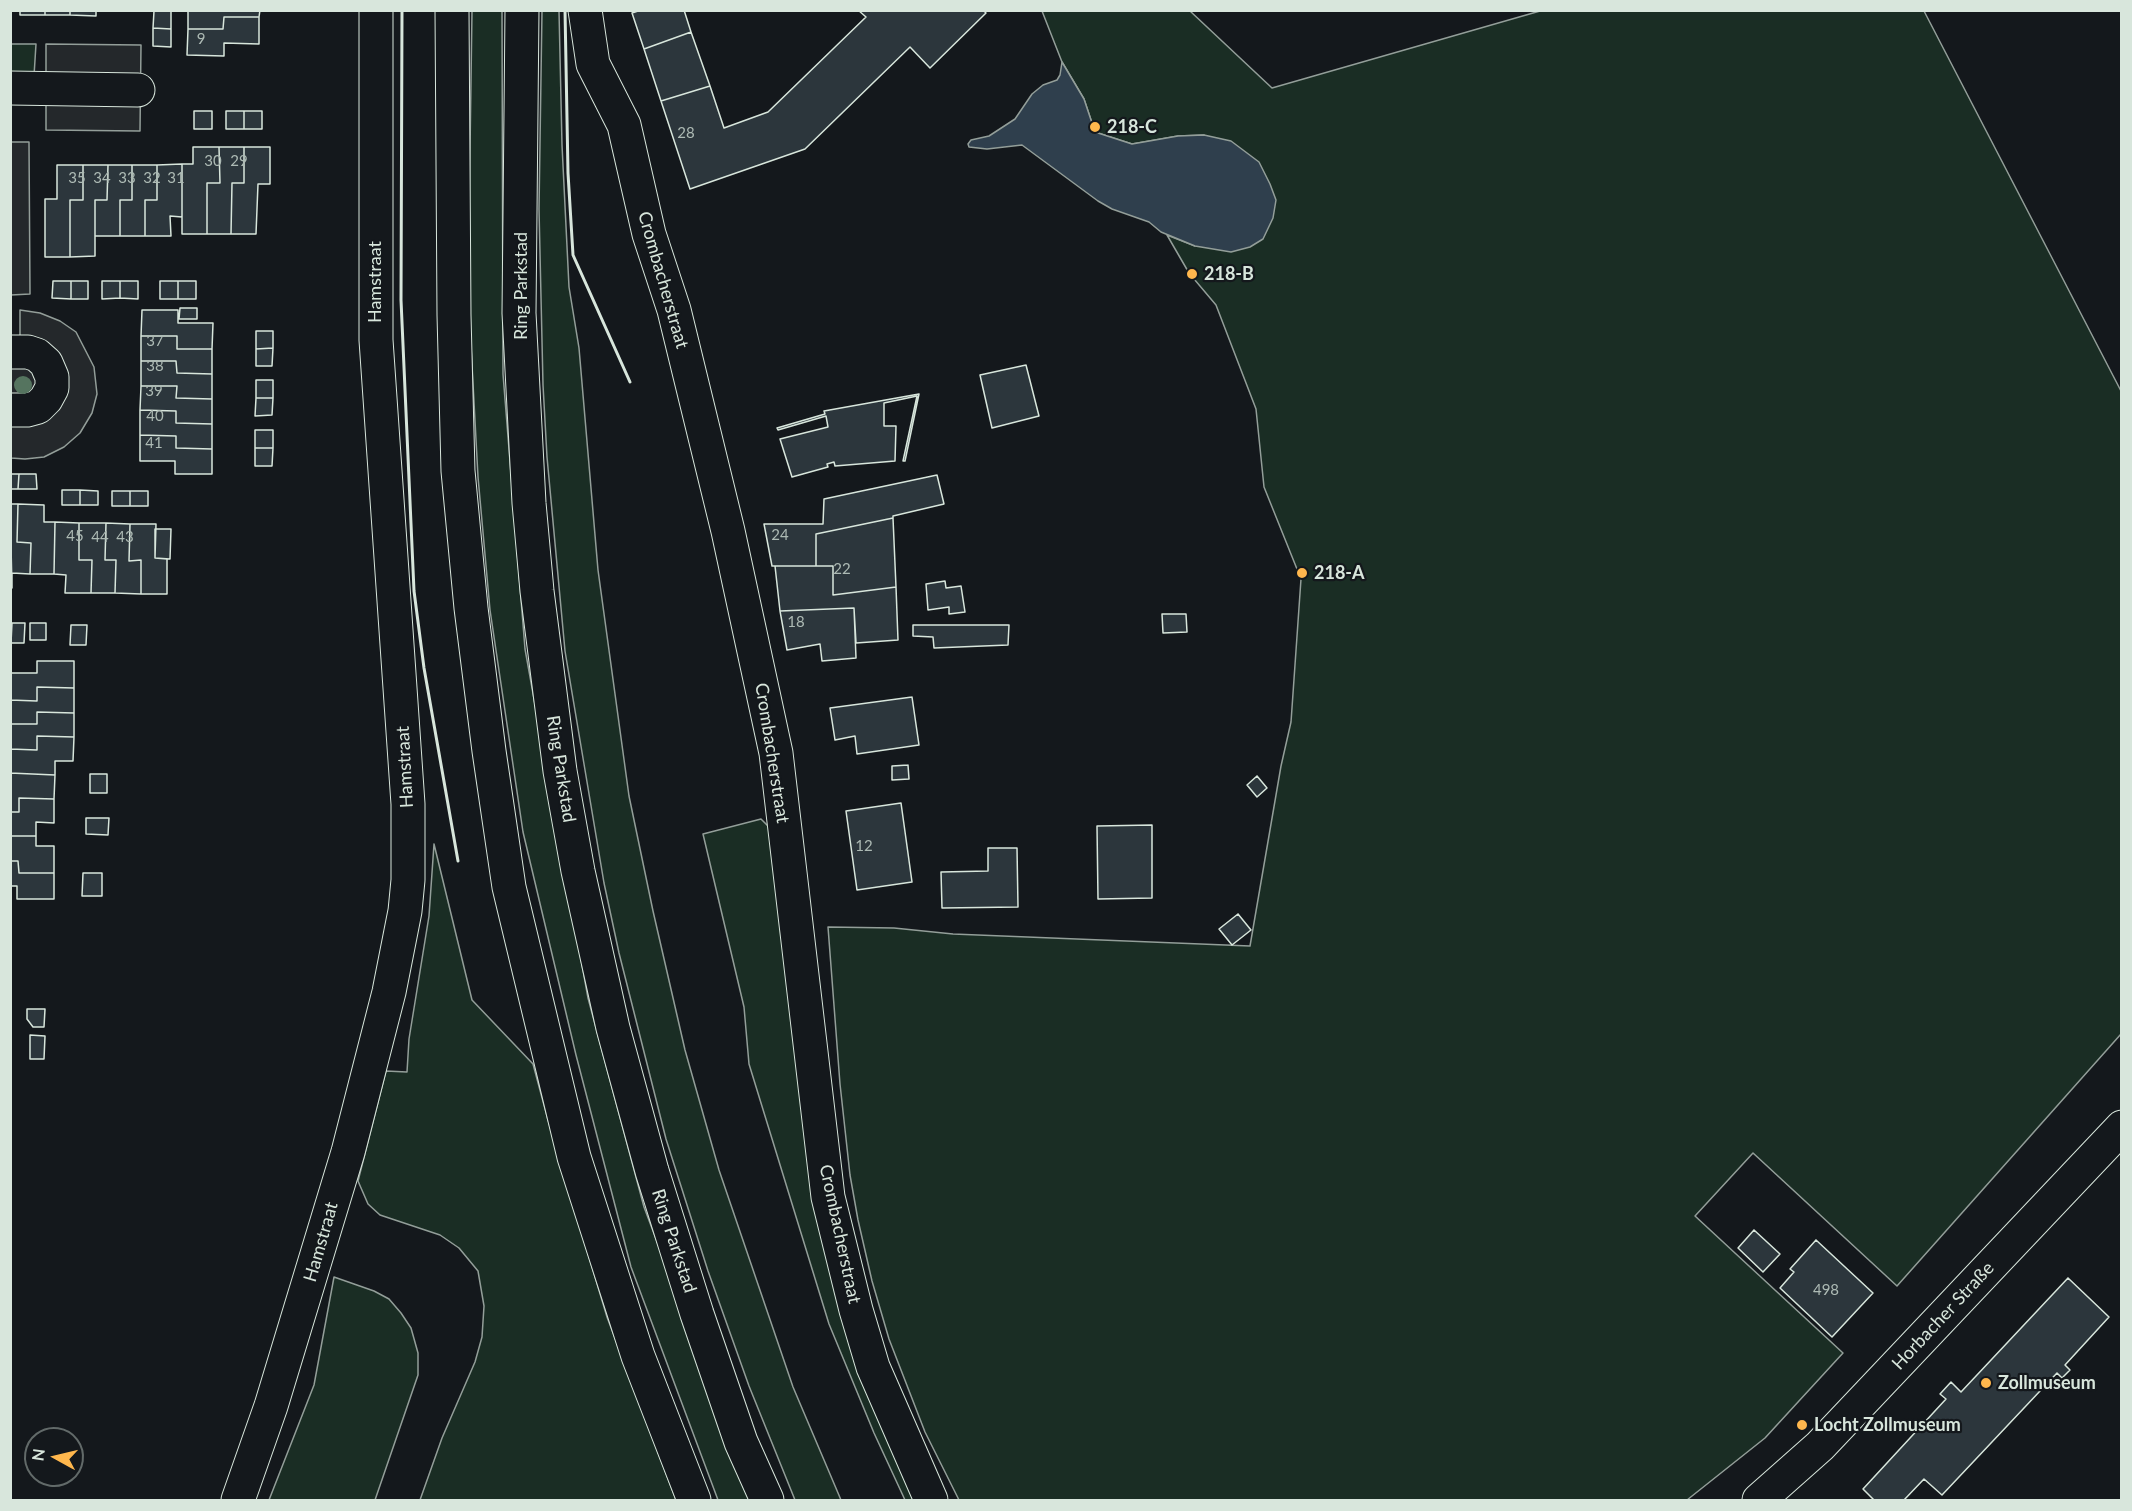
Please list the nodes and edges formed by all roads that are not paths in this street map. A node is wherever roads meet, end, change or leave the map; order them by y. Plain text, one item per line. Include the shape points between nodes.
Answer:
1 (376, 10) edge
2 (452, 10) edge
3 (522, 10) edge
4 (585, 10) edge
5 (10, 88) edge
6 (138, 90) dead end
7 (10, 352) edge
8 (10, 410) edge
9 (2121, 1127) edge
10 (238, 1500) edge
11 (694, 1500) edge
12 (767, 1500) edge
13 (931, 1500) edge
14 (1760, 1500) edge

1 - 10 main road, Hamstraat via 376,340 408,804 408,880 389,992 348,1152 271,1406
2 - 11 main road via 458,471 472,620 509,887 573,1157 638,1356
3 - 12 main road, Ring Parkstad via 519,313 537,591 560,771 613,1028 649,1160 741,1442
4 - 13 main road, Crombacherstraat via 593,64 624,125 649,234 674,310 728,531 776,753 828,1197 873,1367
5 - 6 main road
7 - 8 main road via 38,355 52,377 52,388 38,407
9 - 14 main road, Horbacher Straße via 1820,1446

